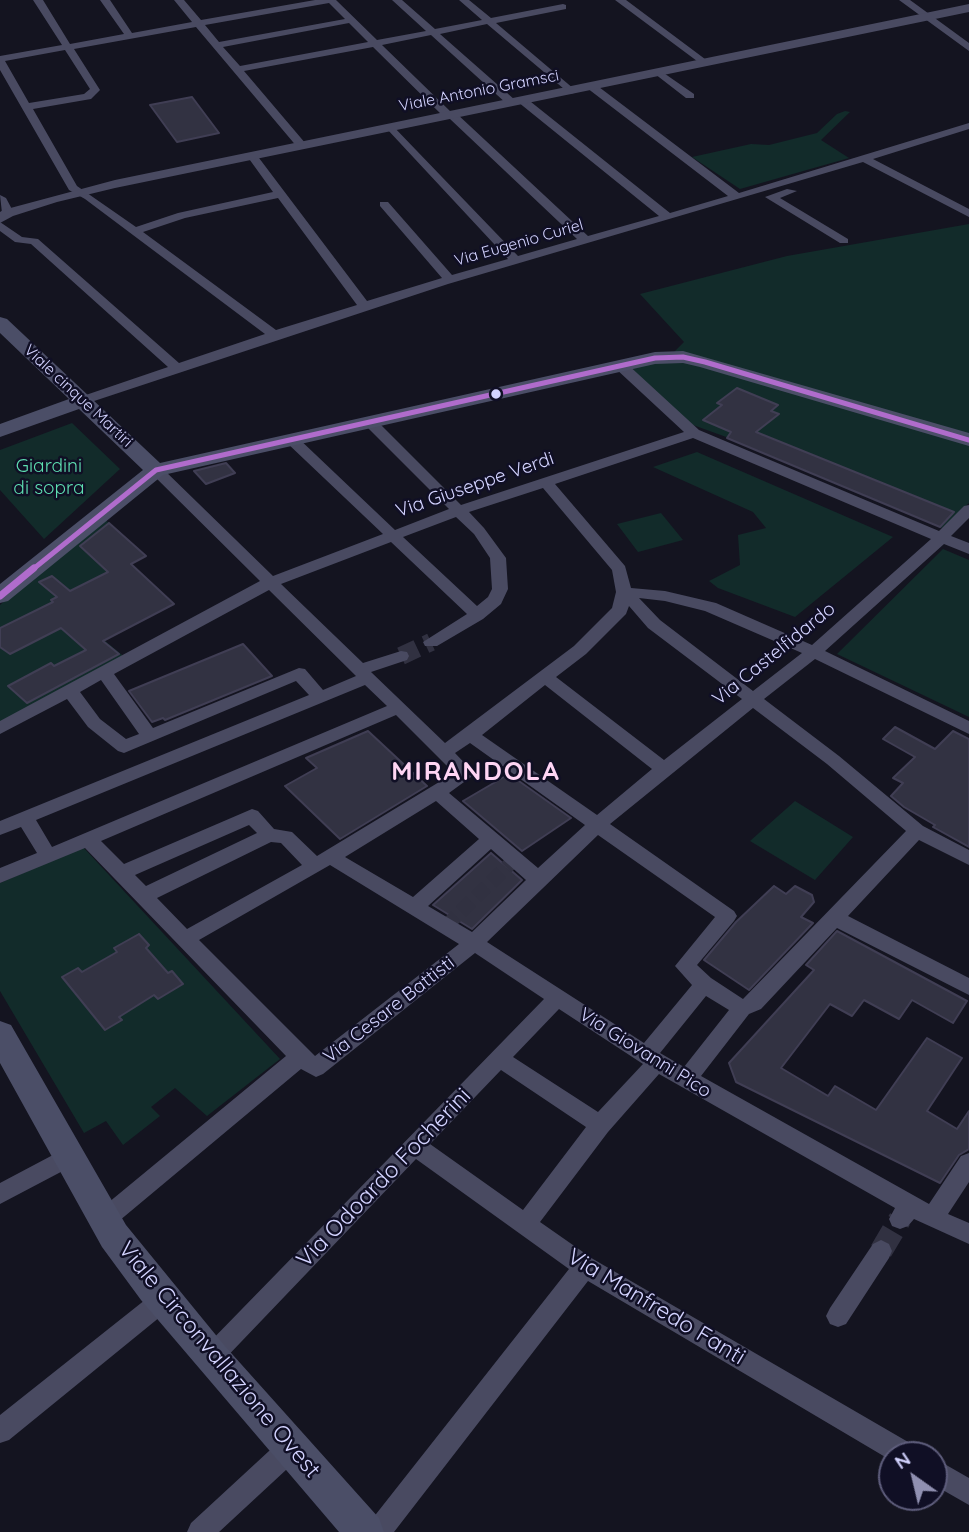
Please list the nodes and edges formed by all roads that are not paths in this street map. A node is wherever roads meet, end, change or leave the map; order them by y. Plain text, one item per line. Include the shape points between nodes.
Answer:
1 (38, 0) edge
2 (105, 0) edge
3 (178, 0) edge
4 (330, 0) edge
5 (397, 0) edge
6 (464, 0) edge
7 (620, 0) edge
8 (904, 0) edge
9 (563, 7) dead end
10 (969, 8) edge
11 (927, 17) junction
12 (352, 20) junction
13 (489, 21) junction
14 (198, 23) junction
15 (433, 32) junction
16 (130, 36) junction
17 (377, 43) junction
18 (216, 45) junction
19 (69, 47) junction
20 (969, 48) edge
21 (0, 60) edge
22 (704, 62) junction
23 (237, 70) junction
24 (657, 72) junction
25 (591, 86) junction
26 (570, 91) junction
27 (690, 96) dead end
28 (517, 101) junction
29 (26, 107) junction
30 (451, 116) junction
31 (969, 126) edge
32 (391, 127) junction
33 (969, 138) edge
34 (302, 146) junction
35 (251, 156) junction
36 (864, 158) junction
37 (877, 165) junction
38 (82, 192) junction
39 (766, 193) junction
40 (280, 194) junction
41 (737, 197) junction
42 (0, 198) edge
43 (384, 204) dead end
44 (969, 214) edge
45 (667, 216) junction
46 (3, 219) edge
47 (135, 231) junction
48 (19, 240) junction
49 (585, 240) junction
50 (844, 241) dead end
51 (0, 244) edge
52 (515, 260) junction
53 (450, 280) junction
54 (365, 307) junction
55 (0, 323) edge
56 (274, 335) junction
57 (620, 365) junction
58 (177, 368) junction
59 (82, 401) junction
60 (369, 421) junction
61 (0, 430) edge
62 (694, 433) junction
63 (291, 439) junction
64 (969, 440) edge
65 (156, 470) junction
66 (545, 481) junction
67 (969, 509) edge
68 (458, 511) junction
69 (392, 534) junction
70 (942, 538) junction
71 (969, 550) edge
72 (271, 582) junction
73 (624, 592) junction
74 (0, 596) edge
75 (477, 615) junction
76 (431, 642) tunnel mouth
77 (814, 652) junction
78 (401, 656) tunnel mouth
79 (104, 672) junction
80 (363, 674) junction
81 (545, 677) junction
82 (69, 691) junction
83 (320, 697) junction
84 (752, 700) junction
85 (398, 708) junction
86 (0, 728) edge
87 (969, 728) edge
88 (149, 736) junction
89 (470, 736) junction
90 (444, 752) junction
91 (664, 769) junction
92 (437, 792) junction
93 (25, 817) junction
94 (600, 824) junction
95 (0, 828) edge
96 (917, 831) junction
97 (269, 835) junction
98 (492, 838) junction
99 (89, 839) junction
100 (48, 856) junction
101 (969, 858) edge
102 (323, 861) junction
103 (121, 873) junction
104 (0, 876) edge
105 (538, 879) junction
106 (143, 896) junction
107 (414, 908) junction
108 (832, 917) junction
109 (185, 939) junction
110 (474, 943) junction
111 (704, 984) junction
112 (969, 987) edge
113 (557, 998) junction
114 (742, 1008) junction
115 (0, 1034) edge
116 (300, 1057) junction
117 (651, 1058) junction
118 (500, 1059) junction
119 (686, 1079) junction
120 (600, 1125) junction
121 (414, 1145) junction
122 (68, 1157) junction
123 (969, 1163) edge
124 (0, 1194) edge
125 (933, 1217) junction
126 (105, 1219) junction
127 (525, 1224) junction
128 (969, 1234) edge
129 (881, 1251) tunnel mouth
130 (586, 1267) junction
131 (163, 1300) junction
132 (838, 1316) dead end
133 (211, 1357) junction
134 (0, 1432) edge
135 (882, 1441) edge
136 (291, 1448) junction
137 (948, 1479) edge
138 (969, 1492) edge
139 (200, 1532) edge
140 (365, 1532) edge
141 (378, 1532) edge

1 - 19 street
2 - 16 street
3 - 14 street
4 - 12 street
4 - 14 street
5 - 15 street
6 - 13 street
7 - 22 street
8 - 11 street
9 - 13 street
10 - 11 street, Viale Antonio Gramsci
11 - 20 street
11 - 22 street, Viale Antonio Gramsci
12 - 17 street
12 - 18 street
13 - 15 street
13 - 26 street
14 - 16 street
14 - 18 street
15 - 17 street
15 - 28 street
16 - 19 street
17 - 23 street
17 - 30 street
18 - 23 street
19 - 21 street
19 - 29 street via 93,93
21 - 29 street
22 - 24 street, Viale Antonio Gramsci
23 - 34 street
24 - 25 street, Viale Antonio Gramsci
24 - 27 street
25 - 26 street, Viale Antonio Gramsci
25 - 41 street
26 - 28 street, Viale Antonio Gramsci
28 - 30 street, Viale Antonio Gramsci
28 - 45 street
29 - 38 street via 73,188
30 - 32 street, Viale Antonio Gramsci
30 - 49 street
31 - 36 street, Via Eugenio Curiel
32 - 34 street, Viale Antonio Gramsci
32 - 52 street
33 - 37 street
34 - 35 street, Viale Antonio Gramsci
35 - 38 street, Viale Antonio Gramsci
35 - 40 street
36 - 37 street
36 - 39 street, Via Eugenio Curiel
37 - 39 street
37 - 44 street
38 - 46 street, Viale Antonio Gramsci
38 - 47 street
39 - 41 street, Via Eugenio Curiel
39 - 50 street
40 - 47 street via 182,215
40 - 54 street
41 - 45 street, Via Eugenio Curiel
42 - 46 street
43 - 53 street
45 - 49 street, Via Eugenio Curiel
46 - 48 street
47 - 56 street
48 - 51 street
48 - 58 street via 34,241
49 - 52 street, Via Eugenio Curiel
52 - 53 street, Via Eugenio Curiel
53 - 54 street, Via Eugenio Curiel
54 - 56 street, Via Eugenio Curiel
55 - 59 main road, Viale cinque Martiri
56 - 58 street, Via Eugenio Curiel
57 - 60 main road
57 - 62 street
57 - 64 main road via 683,357
58 - 59 street, Via Eugenio Curiel
59 - 61 main road
59 - 65 main road, Viale cinque Martiri
60 - 63 main road
60 - 68 street
62 - 66 street, Via Giuseppe Verdi
62 - 70 street
63 - 65 main road
63 - 69 street
65 - 72 street
65 - 74 main road
66 - 68 street, Via Giuseppe Verdi
66 - 73 street via 620,569
67 - 70 street, Via Castelfidardo
68 - 69 street, Via Giuseppe Verdi
68 - 75 street via 490,543 498,558 500,589 495,600
69 - 72 street, Via Giuseppe Verdi
69 - 75 street
70 - 71 street
70 - 77 street, Via Castelfidardo
72 - 79 street, Via Giuseppe Verdi
72 - 80 street
73 - 77 street via 710,607
73 - 81 street via 620,610
73 - 84 street via 654,624
75 - 76 street
77 - 84 street, Via Castelfidardo
77 - 87 street
78 - 80 street
79 - 82 street, Via Giuseppe Verdi
79 - 88 street
80 - 83 street
80 - 85 street
81 - 89 street
81 - 91 street
82 - 86 street, Via Giuseppe Verdi
82 - 88 street via 94,723 124,747
83 - 88 street via 299,673
83 - 93 street
84 - 91 street, Via Castelfidardo
84 - 96 street
85 - 90 street
85 - 99 street
89 - 90 street
89 - 94 street
90 - 92 street via 466,774
91 - 94 street, Via Castelfidardo
92 - 98 street
92 - 102 street
93 - 95 street
93 - 100 street
94 - 105 street, Via Cesare Battisti
94 - 111 street via 727,916 685,966
96 - 101 street
96 - 108 street
97 - 102 street, Via Giovanni Pico via 286,837
97 - 103 street, Via Giovanni Pico via 252,816
97 - 106 street
98 - 105 street
98 - 107 street
99 - 100 street
99 - 103 street
100 - 104 street
102 - 107 street, Via Giovanni Pico
102 - 109 street
103 - 106 street
105 - 110 street, Via Cesare Battisti
106 - 109 street
107 - 110 street, Via Giovanni Pico
108 - 112 street
108 - 114 street via 754,1003
109 - 116 street
110 - 113 street, Via Giovanni Pico
110 - 116 street, Via Cesare Battisti via 316,1068
111 - 114 street
111 - 117 street
113 - 117 street, Via Giovanni Pico
113 - 118 street, Via Odoardo Focherini
114 - 119 street
115 - 122 main road, Viale Circonvallazione Ovest
116 - 126 street, Via Cesare Battisti
117 - 119 street, Via Giovanni Pico
117 - 120 street
118 - 120 street
118 - 121 street, Via Odoardo Focherini
119 - 125 street, Via Giovanni Pico via 906,1213
120 - 127 street
121 - 127 street, Via Manfredo Fanti
121 - 133 street, Via Odoardo Focherini
122 - 124 street
122 - 126 main road, Viale Circonvallazione Ovest
123 - 125 street
125 - 128 street, Via Giovanni Pico
126 - 131 main road, Viale Circonvallazione Ovest
127 - 130 street, Via Manfredo Fanti
129 - 132 street
130 - 135 street, Via Manfredo Fanti
130 - 141 street
131 - 133 main road, Viale Circonvallazione Ovest
131 - 134 street
133 - 136 main road, Viale Circonvallazione Ovest
136 - 139 street
136 - 140 main road, Viale Circonvallazione Ovest
137 - 138 street

